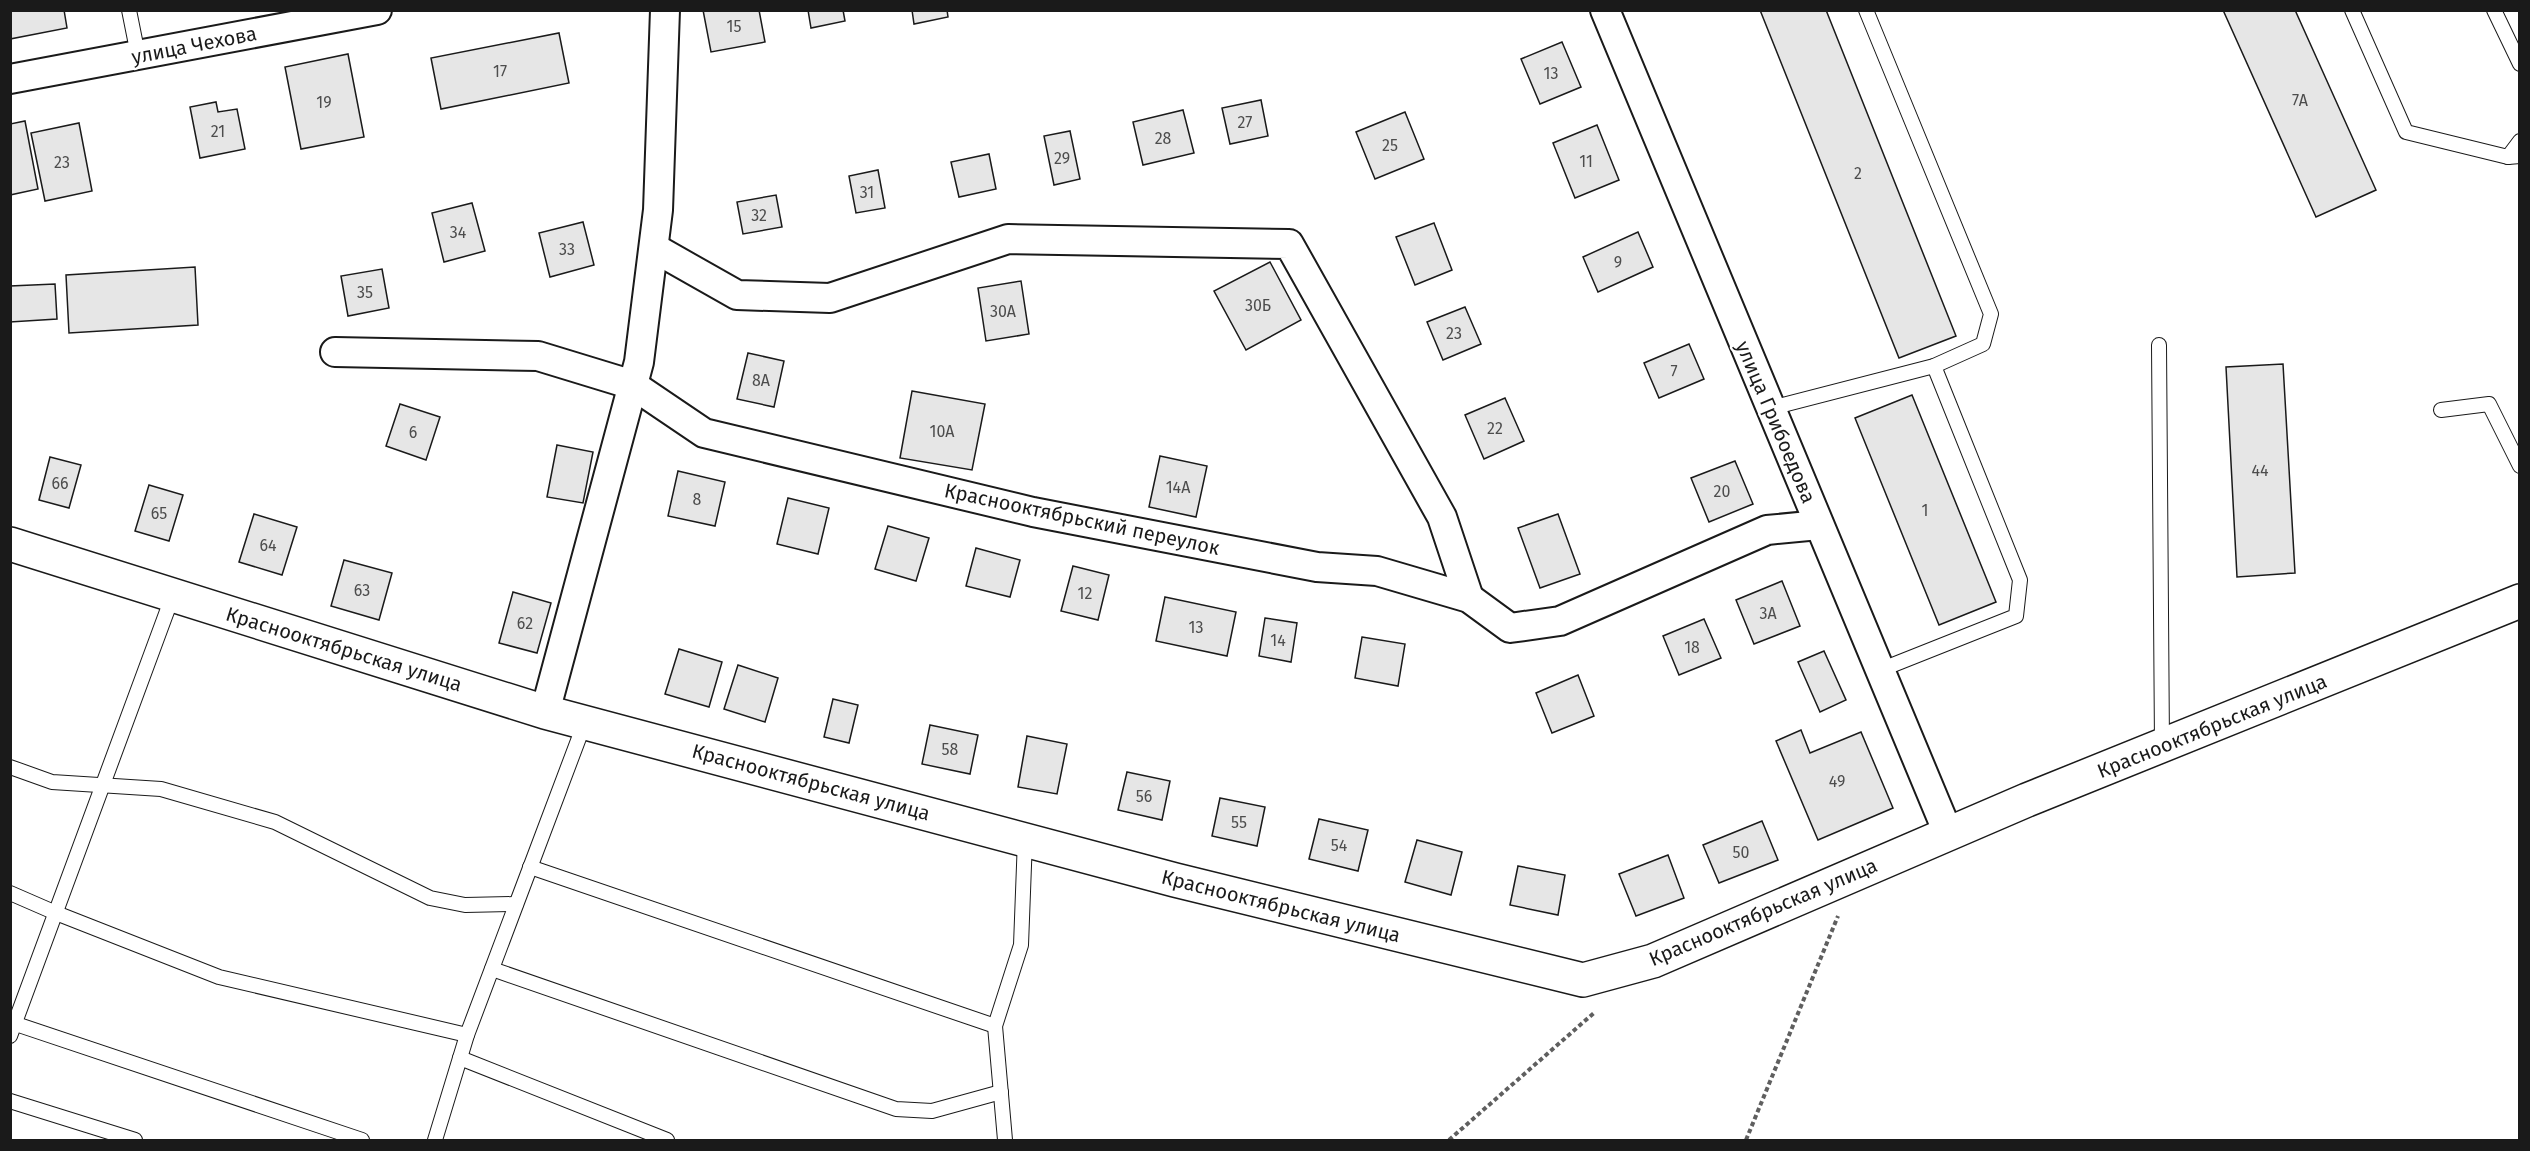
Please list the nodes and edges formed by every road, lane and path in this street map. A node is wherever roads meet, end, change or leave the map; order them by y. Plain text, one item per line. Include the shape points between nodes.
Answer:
1 (129, 10) edge
2 (377, 10) edge
3 (666, 10) edge
4 (1605, 10) edge
5 (1866, 10) edge
6 (2352, 10) edge
7 (2494, 10) edge
8 (138, 55) junction
9 (2520, 64) edge
10 (10, 79) edge
11 (2520, 141) edge
12 (2514, 156) edge
13 (654, 248) junction
14 (2160, 345) dead end
15 (335, 352) dead end
16 (1934, 366) junction
17 (633, 385) junction
18 (1771, 408) junction
19 (2440, 410) dead end
20 (2520, 466) edge
21 (1819, 525) junction
22 (10, 544) edge
23 (173, 595) junction
24 (1469, 598) junction
25 (2520, 601) edge
26 (1880, 670) junction
27 (545, 712) junction
28 (585, 722) junction
29 (2162, 747) junction
30 (10, 767) edge
31 (104, 784) junction
32 (1948, 833) junction
33 (1025, 839) junction
34 (530, 867) junction
35 (1856, 873) junction
36 (10, 893) edge
37 (516, 904) junction
38 (56, 913) junction
39 (492, 969) junction
40 (1600, 1008) dead end
41 (995, 1026) junction
42 (12, 1027) edge
43 (467, 1035) junction
44 (460, 1058) junction
45 (1001, 1092) junction
46 (10, 1101) edge
47 (135, 1140) edge
48 (362, 1140) edge
49 (435, 1140) edge
50 (667, 1140) edge
51 (1005, 1140) edge
52 (1449, 1140) edge
53 (1746, 1140) edge

1 - 8 lane
2 - 8 street, улица Чехова
3 - 13 street
4 - 18 street, улица Грибоедова
5 - 16 lane via 1991,315 1983,344
6 - 12 lane via 2406,132
7 - 9 lane
8 - 10 street, улица Чехова
11 - 12 lane
13 - 17 street
13 - 24 street via 737,295 830,298 1008,239 1289,244 1442,517
14 - 29 lane
15 - 17 street, Краснооктябрьский переулок via 538,356
16 - 18 lane
16 - 26 lane via 2020,580 2016,615
17 - 24 street, Краснооктябрьский переулок via 704,434 1033,512 1317,567 1377,571
17 - 27 street
18 - 21 street, улица Грибоедова
19 - 20 lane via 2489,404
21 - 24 street, Краснооктябрьский переулок via 1767,530 1560,621 1510,628
21 - 26 street, улица Грибоедова
22 - 23 street, Краснооктябрьская улица
23 - 27 street, Краснооктябрьская улица
23 - 31 lane
25 - 29 street, Краснооктябрьская улица
26 - 32 street, улица Грибоедова
27 - 28 street, Краснооктябрьская улица
28 - 33 street, Краснооктябрьская улица
28 - 34 lane
29 - 32 street, Краснооктябрьская улица
30 - 31 lane via 52,782
31 - 37 lane via 161,789 275,822 430,897 465,905
31 - 38 lane
32 - 35 street, Краснооктябрьская улица
33 - 35 street, Краснооктябрьская улица via 1175,880 1583,980 1653,961
33 - 41 lane via 1021,945
34 - 37 lane
34 - 41 lane
35 - 53 path
36 - 38 lane
37 - 39 lane
38 - 42 lane
38 - 43 lane via 219,977
39 - 43 lane
39 - 45 lane via 896,1109 932,1111
40 - 52 path
41 - 45 lane
42 - 48 lane
43 - 44 lane
44 - 49 lane
44 - 50 lane
45 - 51 lane
46 - 47 lane

